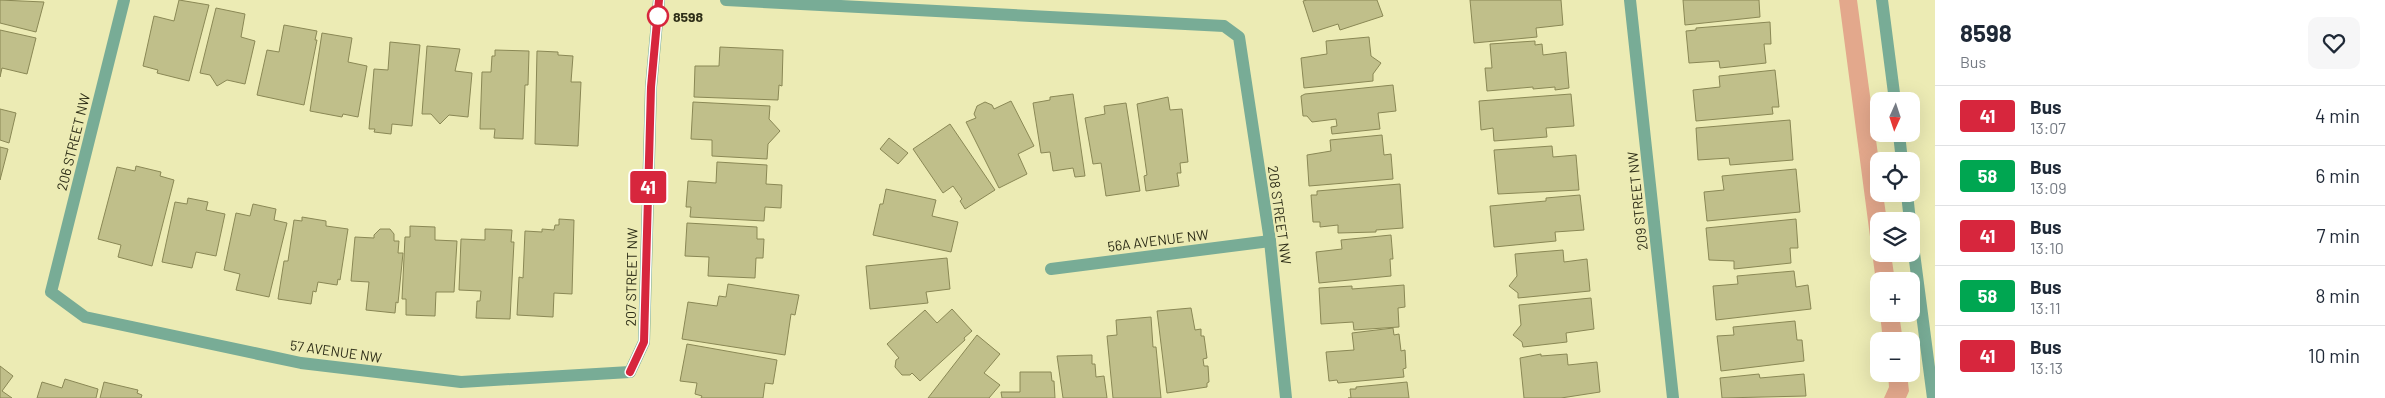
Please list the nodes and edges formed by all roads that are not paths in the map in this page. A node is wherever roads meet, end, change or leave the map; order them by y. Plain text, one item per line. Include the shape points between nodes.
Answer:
1 (124, 0) edge
2 (659, 0) edge
3 (726, 0) edge
4 (1630, 0) edge
5 (1882, 0) edge
6 (1894, 92) edge
7 (1270, 241) junction
8 (1915, 262) edge
9 (1050, 270) dead end
10 (51, 292) joint
11 (630, 372) joint
12 (1286, 398) edge
13 (1673, 398) edge
14 (1933, 398) edge

1 - 10 street, 206 STREET NW
2 - 11 street, 207 STREET NW via 651,87 644,342
3 - 7 street, 208 STREET NW via 1224,26 1239,37
4 - 13 street, 209 STREET NW
5 - 6 street
7 - 9 street, 56A AVENUE NW
7 - 12 street, 208 STREET NW
8 - 14 street
10 - 11 street, 57 AVENUE NW via 85,318 301,363 461,382

